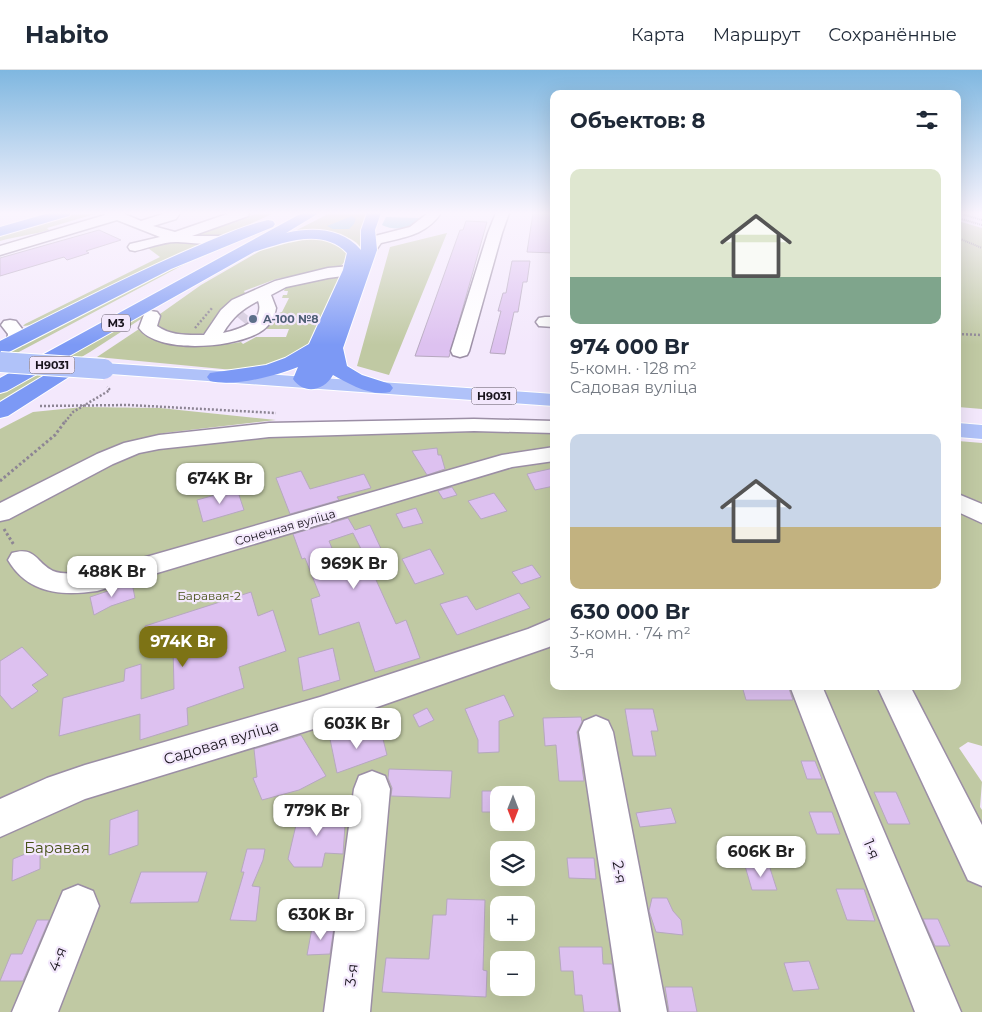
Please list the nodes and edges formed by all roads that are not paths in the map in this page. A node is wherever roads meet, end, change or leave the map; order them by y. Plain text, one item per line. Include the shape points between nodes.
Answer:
1 (182, 257) edge
2 (209, 257) edge
3 (234, 257) edge
4 (355, 257) edge
5 (364, 257) edge
6 (488, 257) edge
7 (215, 268) junction
8 (356, 270) junction
9 (263, 294) junction
10 (151, 316) junction
11 (229, 337) junction
12 (9, 338) edge
13 (210, 339) junction
14 (325, 347) junction
15 (460, 351) dead end
16 (0, 362) edge
17 (0, 371) edge
18 (217, 377) junction
19 (310, 384) junction
20 (0, 387) edge
21 (383, 388) junction
22 (550, 400) edge
23 (0, 411) edge
24 (550, 426) edge
25 (961, 430) edge
26 (982, 432) edge
27 (550, 455) edge
28 (961, 504) edge
29 (0, 513) edge
30 (982, 514) edge
31 (22, 560) road end
32 (550, 632) edge
33 (808, 690) edge
34 (895, 690) edge
35 (596, 732) dead end
36 (372, 789) dead end
37 (0, 818) edge
38 (982, 866) edge
39 (78, 906) dead end
40 (35, 1012) edge
41 (347, 1012) edge
42 (644, 1012) edge
43 (938, 1012) edge

1 - 12 highway
2 - 17 highway, М3
3 - 7 highway, М3
4 - 8 highway
5 - 8 highway
6 - 15 street
7 - 10 highway
7 - 20 highway, М3
8 - 9 street via 328,272 292,281
8 - 14 highway
9 - 11 street
9 - 11 street via 269,305 261,324
9 - 13 street via 238,304
10 - 13 street via 148,328 160,336
10 - 23 highway
11 - 13 street
14 - 18 highway via 280,369
14 - 19 highway via 321,378
14 - 21 highway via 338,369 355,379
16 - 18 main road, Н9031, bridge via 103,376
18 - 19 main road, Н9031
19 - 21 main road, Н9031
21 - 22 main road, Н9031
24 - 29 street via 269,430 159,442 105,459
25 - 26 main road
27 - 31 street, Сонечная вуліца via 510,460 97,581 72,584 46,580
28 - 30 street
32 - 37 street, Садовая вуліца via 320,712 85,782
33 - 43 street, 1-я
34 - 38 street
35 - 42 street, 2-я
36 - 41 street, 3-я
39 - 40 street, 4-я

